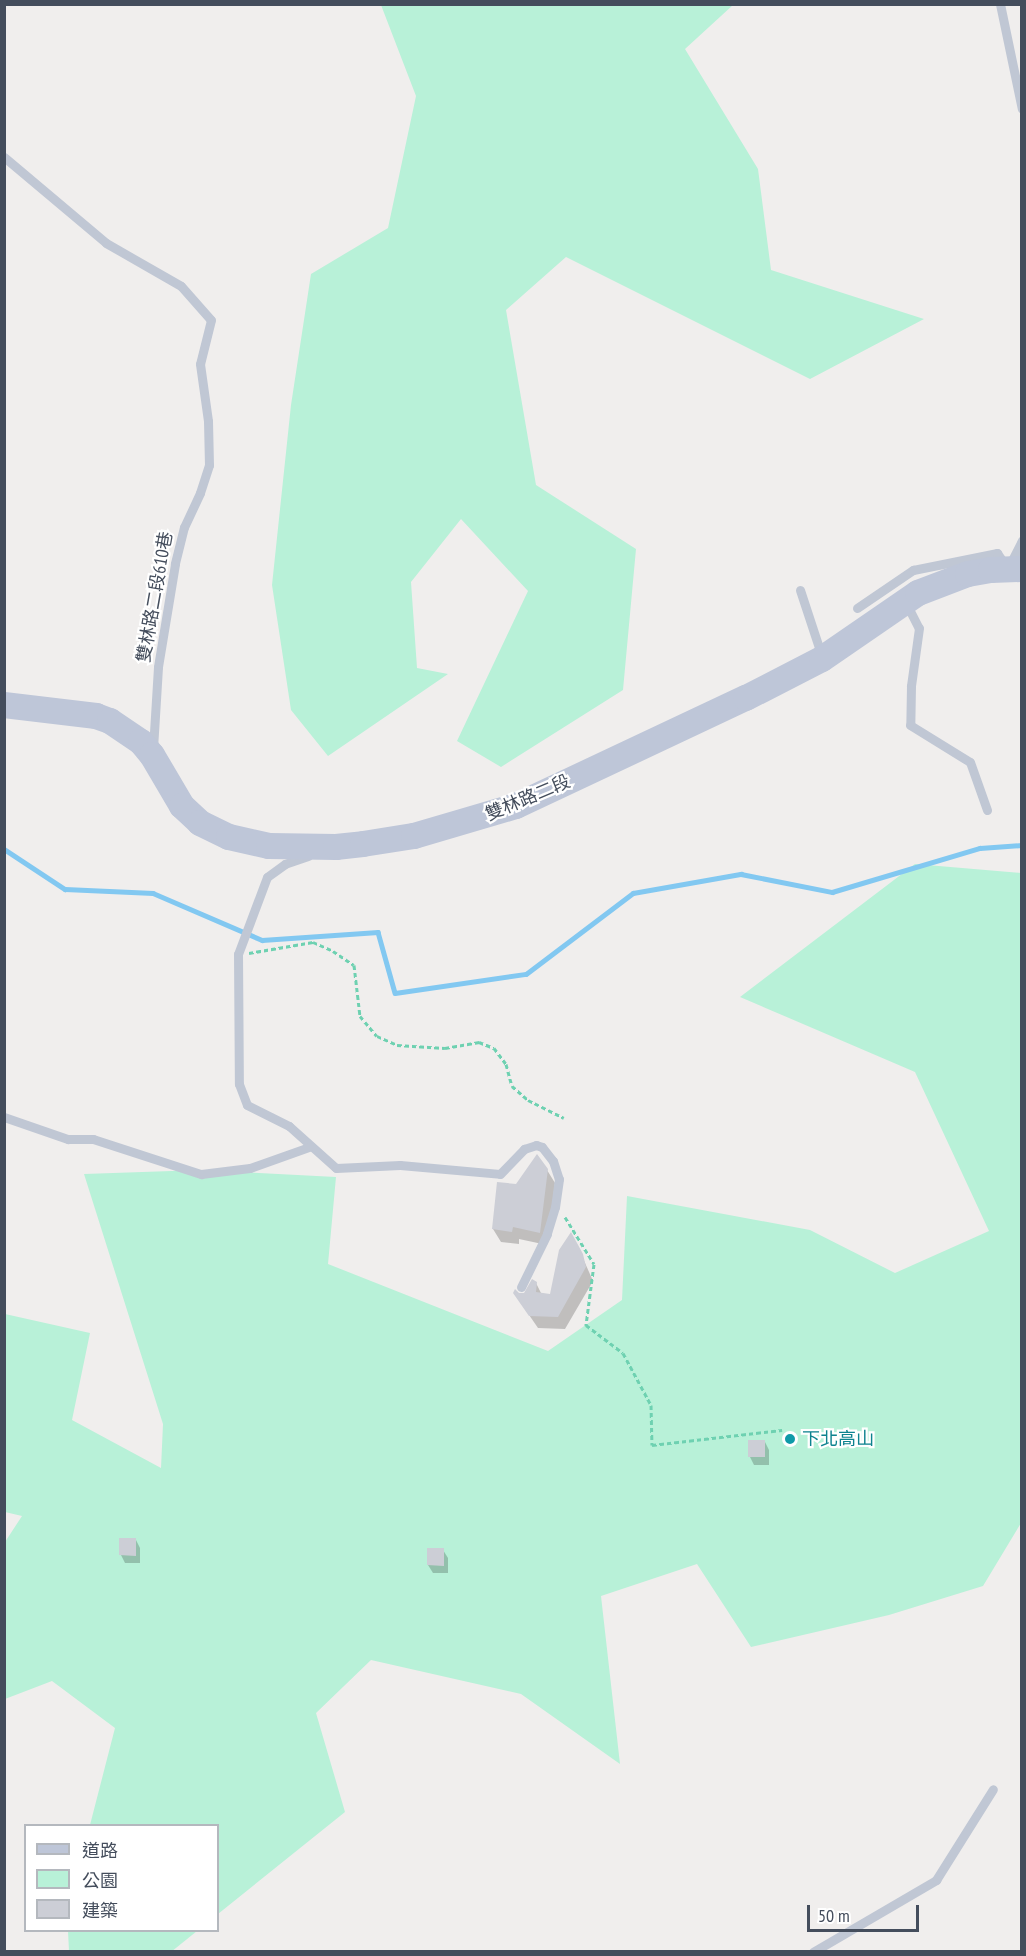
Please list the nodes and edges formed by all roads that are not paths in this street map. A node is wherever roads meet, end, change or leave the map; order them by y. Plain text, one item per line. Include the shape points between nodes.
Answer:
1 (1000, 4) edge
2 (1022, 110) edge
3 (4, 157) edge
4 (1022, 540) edge
5 (1015, 568) edge
6 (801, 590) dead end
7 (905, 601) junction
8 (857, 608) dead end
9 (822, 659) junction
10 (4, 705) edge
11 (152, 755) junction
12 (987, 810) dead end
13 (336, 847) junction
14 (4, 1117) edge
15 (309, 1147) junction
16 (521, 1287) dead end
17 (993, 1789) dead end
18 (813, 1952) edge

1 - 2 lane
3 - 11 lane, 雙林路二段610巷 via 106,243 181,286 211,320 200,364 209,465 184,528 175,564 158,667
4 - 5 lane
5 - 7 street, 雙林路二段 via 952,579
5 - 8 lane via 997,553 914,570
6 - 9 lane
7 - 9 street, 雙林路二段
7 - 12 lane via 919,628 910,725 970,762
9 - 13 street, 雙林路二段 via 516,806 414,836
10 - 11 street, 雙林路二段 via 96,716 141,742
11 - 13 street, 雙林路二段 via 182,806 214,832 269,846
13 - 15 lane via 285,864 267,877 238,954 239,1084 247,1105 289,1126
14 - 15 lane via 68,1139 93,1139 201,1174 250,1168
15 - 16 lane via 336,1168 400,1165 500,1174 524,1149 536,1145 542,1148 553,1161 559,1179 555,1207 547,1234
17 - 18 lane via 936,1880

